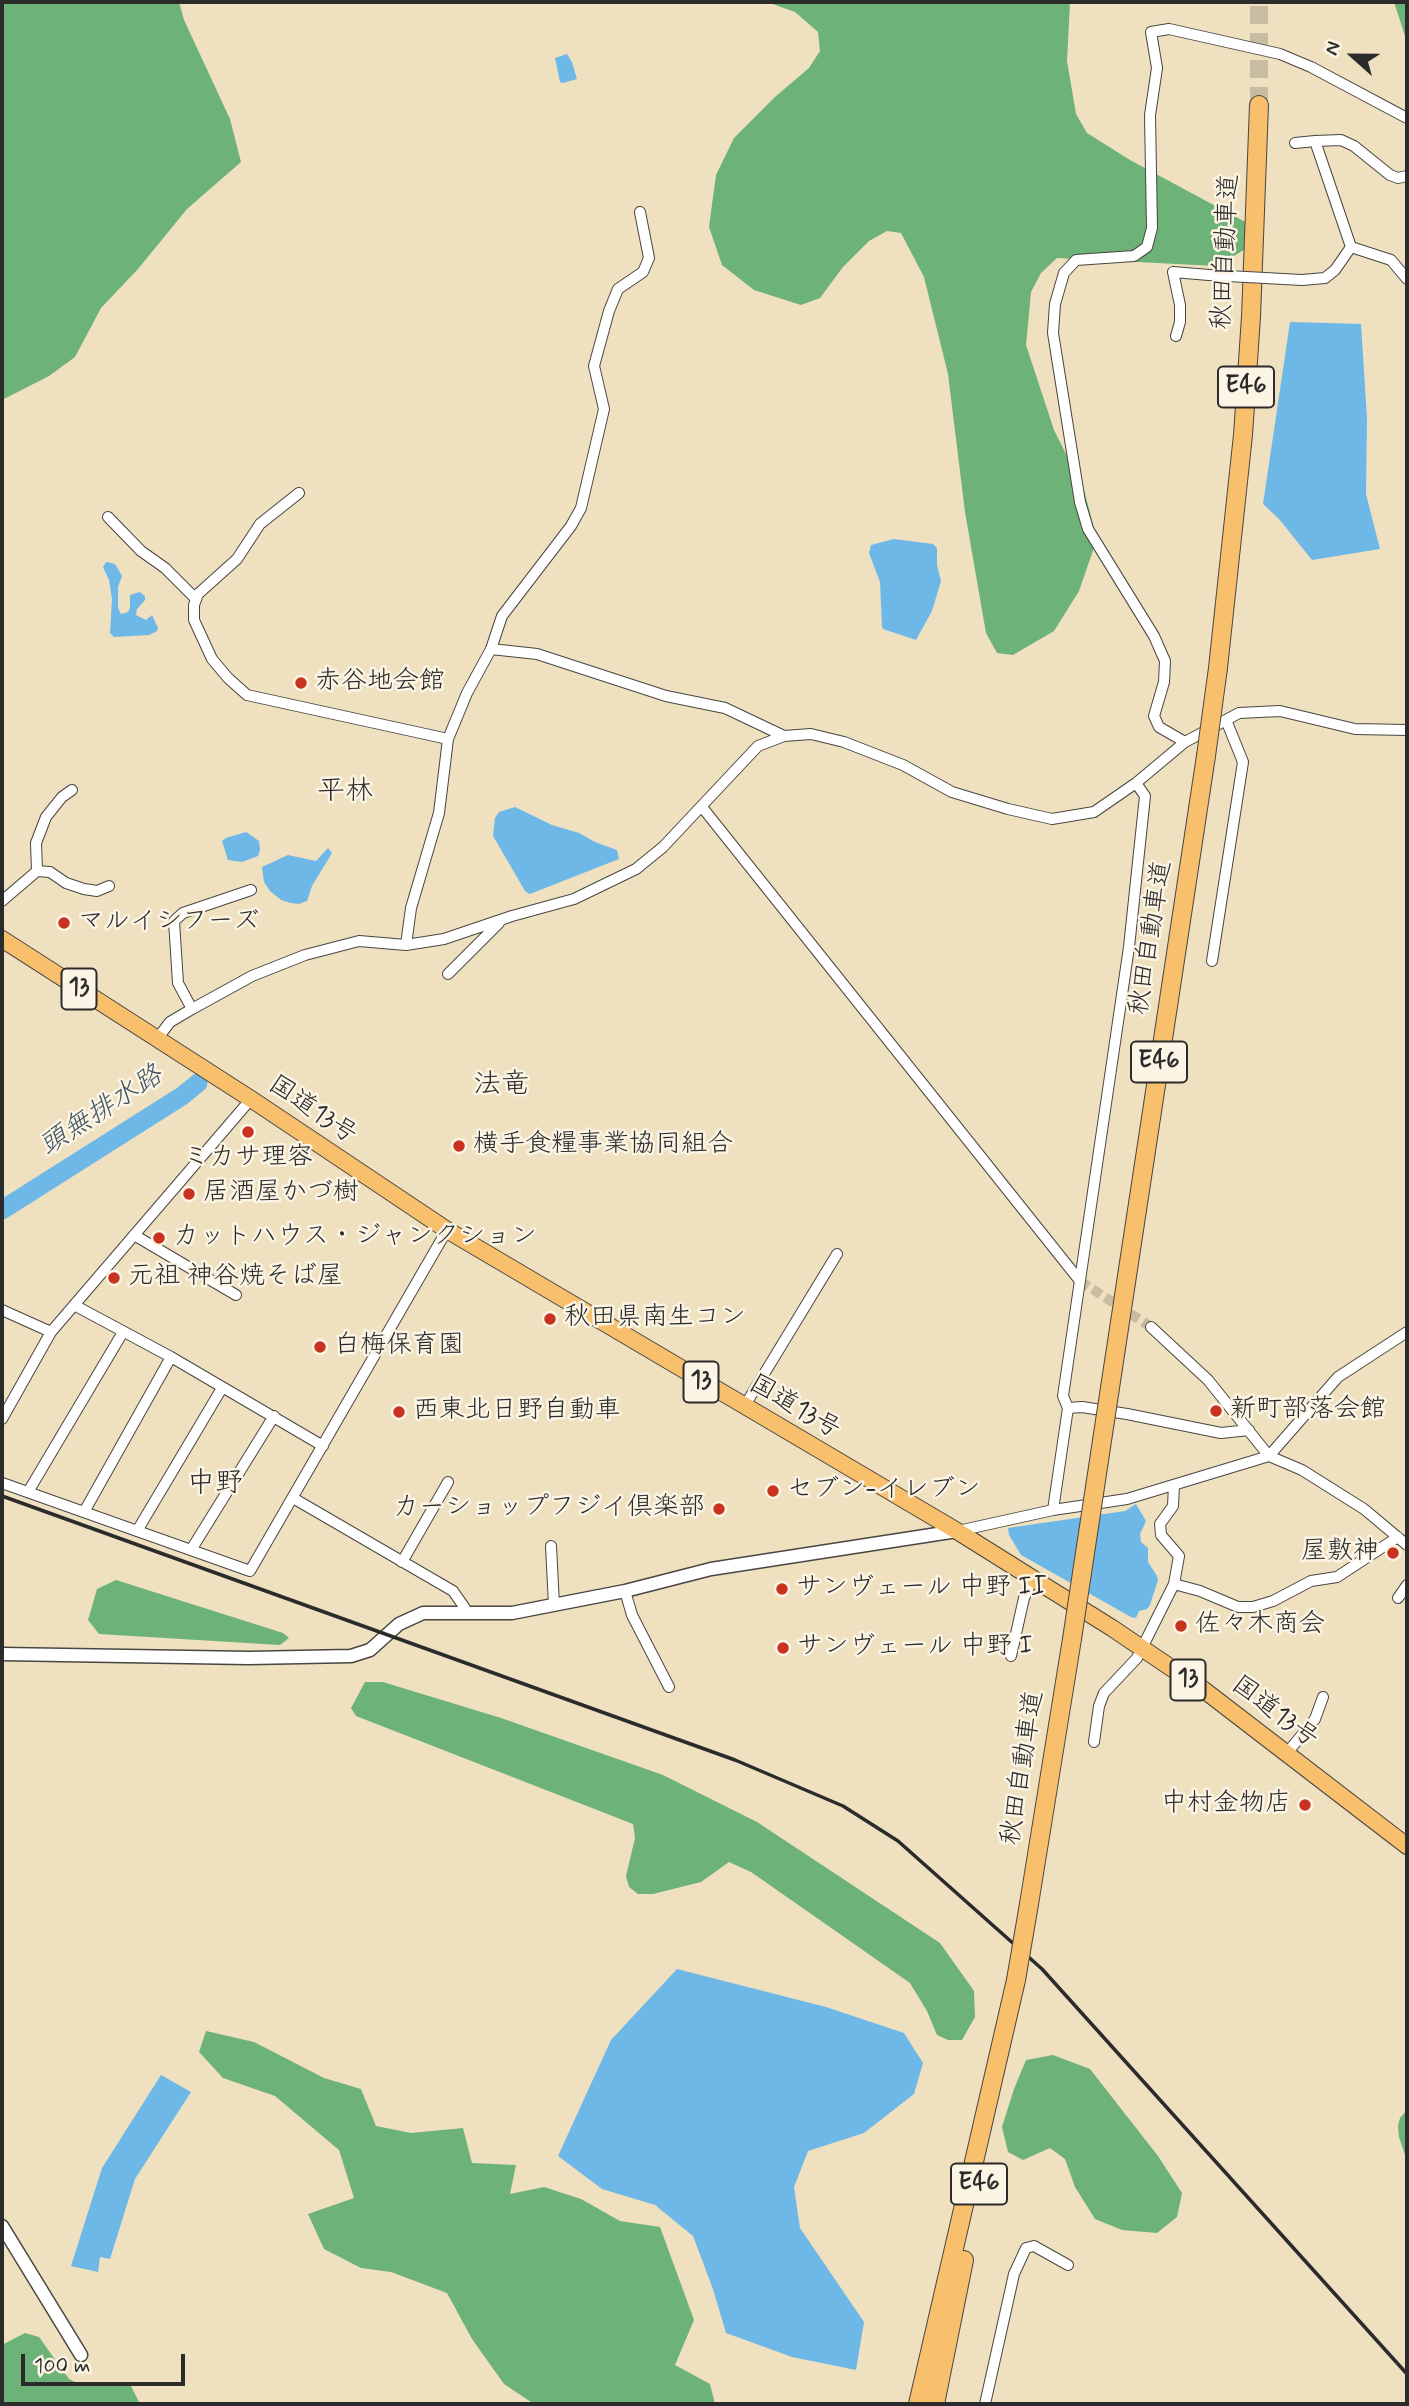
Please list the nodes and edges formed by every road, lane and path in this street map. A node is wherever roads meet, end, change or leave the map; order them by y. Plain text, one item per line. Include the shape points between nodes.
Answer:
1 (1259, 105) tunnel mouth
2 (1407, 118) edge
3 (1315, 141) junction
4 (1295, 143) dead end
5 (1407, 176) edge
6 (640, 212) dead end
7 (1351, 247) junction
8 (1407, 279) edge
9 (1176, 336) dead end
10 (299, 493) dead end
11 (108, 517) dead end
12 (196, 599) junction
13 (491, 649) junction
14 (1226, 720) junction
15 (1407, 730) edge
16 (784, 736) junction
17 (447, 739) junction
18 (1185, 742) junction
19 (1136, 783) junction
20 (72, 790) dead end
21 (702, 807) junction
22 (37, 871) junction
23 (109, 886) dead end
24 (251, 890) dead end
25 (2, 901) edge
26 (502, 920) junction
27 (2, 939) edge
28 (406, 945) junction
29 (1212, 961) dead end
30 (448, 974) dead end
31 (192, 1009) junction
32 (157, 1039) junction
33 (251, 1099) junction
34 (447, 1230) junction
35 (134, 1235) junction
36 (837, 1254) dead end
37 (1080, 1280) junction
38 (236, 1295) dead end
39 (74, 1305) junction
40 (2, 1310) edge
41 (1151, 1327) tunnel mouth
42 (51, 1332) junction
43 (123, 1332) junction
44 (1407, 1332) edge
45 (171, 1357) junction
46 (222, 1388) junction
47 (744, 1407) junction
48 (1068, 1408) junction
49 (274, 1416) junction
50 (2, 1419) edge
51 (1249, 1430) junction
52 (323, 1446) junction
53 (1269, 1456) junction
54 (448, 1482) dead end
55 (2, 1483) edge
56 (1174, 1485) junction
57 (28, 1492) junction
58 (293, 1498) junction
59 (1053, 1510) junction
60 (84, 1512) junction
61 (137, 1531) junction
62 (957, 1531) junction
63 (1398, 1537) junction
64 (1407, 1545) edge
65 (551, 1546) dead end
66 (191, 1550) junction
67 (402, 1562) junction
68 (1033, 1578) junction
69 (1174, 1584) junction
70 (1407, 1585) edge
71 (625, 1591) junction
72 (1398, 1598) dead end
73 (554, 1605) junction
74 (469, 1614) junction
75 (1142, 1649) junction
76 (2, 1654) edge
77 (1011, 1656) dead end
78 (668, 1687) dead end
79 (1323, 1697) dead end
80 (1094, 1742) dead end
81 (1287, 1753) junction
82 (1407, 1846) edge
83 (1016, 1980) junction
84 (2, 2226) edge
85 (1068, 2265) dead end
86 (81, 2355) dead end
87 (918, 2404) edge
88 (935, 2404) edge
89 (985, 2404) edge

1 - 83 highway, 秋田自動車道 / E46, bridge via 1243,435 1218,668
2 - 18 street via 1280,54 1169,29 1151,32 1157,68 1150,115 1152,228 1147,247 1134,256 1076,260 1064,273 1052,332 1080,502 1088,529 1165,661 1154,716 1159,727
3 - 4 street
3 - 5 street via 1341,140 1390,176
3 - 7 street
6 - 13 street via 649,258 643,272 618,289 609,311 594,366 604,409 580,508 502,616
7 - 8 street via 1391,260
7 - 9 street, bridge via 1325,278 1172,272 1180,305
10 - 12 street via 260,523 237,559
11 - 12 street
12 - 17 street via 194,620 212,659 247,695
13 - 16 street via 537,654 666,696 726,708
13 - 17 street
14 - 15 street via 1239,713 1280,711 1355,729
14 - 18 street
14 - 29 street via 1243,762
16 - 19 street via 811,734 844,742 903,765 952,792 1052,819 1094,812
16 - 21 street via 758,746
17 - 28 street via 439,813 411,908
18 - 19 street
19 - 37 street via 1145,796 1130,933
20 - 22 street via 46,817 36,843
21 - 26 street via 636,869 573,899
21 - 37 street
22 - 23 street via 50,872 84,889 97,891
22 - 25 street
24 - 31 street via 174,921 178,983
26 - 28 street via 444,939
26 - 30 street
27 - 32 highway, 国道13号 / 13
28 - 31 street via 359,941 305,955 252,976
31 - 32 street via 170,1023
32 - 33 highway, 国道13号 / 13
33 - 34 highway, 国道13号 / 13
33 - 35 street
34 - 47 highway, 国道13号 / 13
34 - 52 street
35 - 38 street
35 - 39 street
36 - 47 street
37 - 48 street via 1063,1396
39 - 42 street
39 - 43 street
40 - 42 street
41 - 51 street via 1208,1380
42 - 50 street
43 - 45 street
43 - 57 street
44 - 53 street via 1338,1377
45 - 46 street
45 - 60 street
46 - 49 street
46 - 61 street
47 - 62 highway, 国道13号 / 13
48 - 51 street via 1115,1412 1221,1433
48 - 59 street
49 - 52 street
49 - 66 street
51 - 53 street
52 - 58 street
53 - 56 street
53 - 63 street via 1302,1470 1353,1502
54 - 67 street
55 - 57 street
56 - 59 street via 1127,1499
56 - 69 street via 1173,1506 1160,1524 1161,1535 1179,1556
57 - 60 street
58 - 66 street via 250,1571
58 - 67 street
59 - 62 street
60 - 61 street
61 - 66 street
62 - 68 highway, 国道13号 / 13
62 - 71 street via 711,1569
63 - 64 street
63 - 69 street via 1337,1577 1311,1581 1253,1607 1238,1607
65 - 73 street
67 - 74 street via 453,1591
68 - 75 highway, 国道13号 / 13
68 - 77 street
69 - 75 street
70 - 72 street
71 - 73 street
71 - 78 street
73 - 74 street via 512,1613
74 - 76 street via 445,1611 411,1617 370,1650 351,1656
75 - 80 street via 1104,1693
75 - 81 highway, 国道13号 / 13
79 - 81 street via 1315,1719
81 - 82 highway, 国道13号 / 13
83 - 87 highway, 秋田自動車道 / E46
83 - 88 highway, 秋田自動車道 / E46
84 - 86 street
85 - 89 street via 1034,2246 1026,2248 1014,2274

